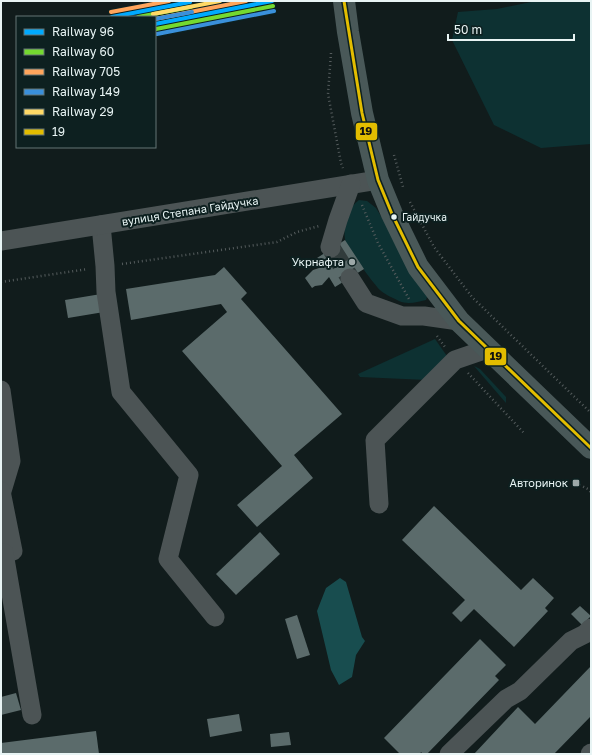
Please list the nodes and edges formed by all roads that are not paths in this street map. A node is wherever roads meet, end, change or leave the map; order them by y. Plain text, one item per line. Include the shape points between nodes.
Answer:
1 (344, 1) edge
2 (378, 180) junction
3 (351, 184) junction
4 (101, 225) junction
5 (1, 241) edge
6 (331, 248) dead end
7 (350, 278) tunnel mouth
8 (459, 321) junction
9 (487, 348) junction
10 (1, 390) edge
11 (591, 448) edge
12 (1, 491) edge
13 (379, 504) dead end
14 (3, 553) edge
15 (215, 617) dead end
16 (591, 628) edge
17 (32, 715) dead end
18 (449, 754) edge

1 - 2 main road via 362,113
2 - 3 street, вулиця Степана Гайдучка
2 - 8 main road via 418,267
3 - 4 street, вулиця Степана Гайдучка
3 - 6 street
4 - 5 street, вулиця Степана Гайдучка
4 - 15 street via 106,292 121,392 189,475 168,559
7 - 8 street via 366,303 402,316
8 - 9 main road
9 - 11 main road
9 - 13 street via 455,360 375,440
10 - 12 street via 11,461
12 - 14 street via 13,551
14 - 17 street
16 - 18 street via 571,641 520,691 506,699

